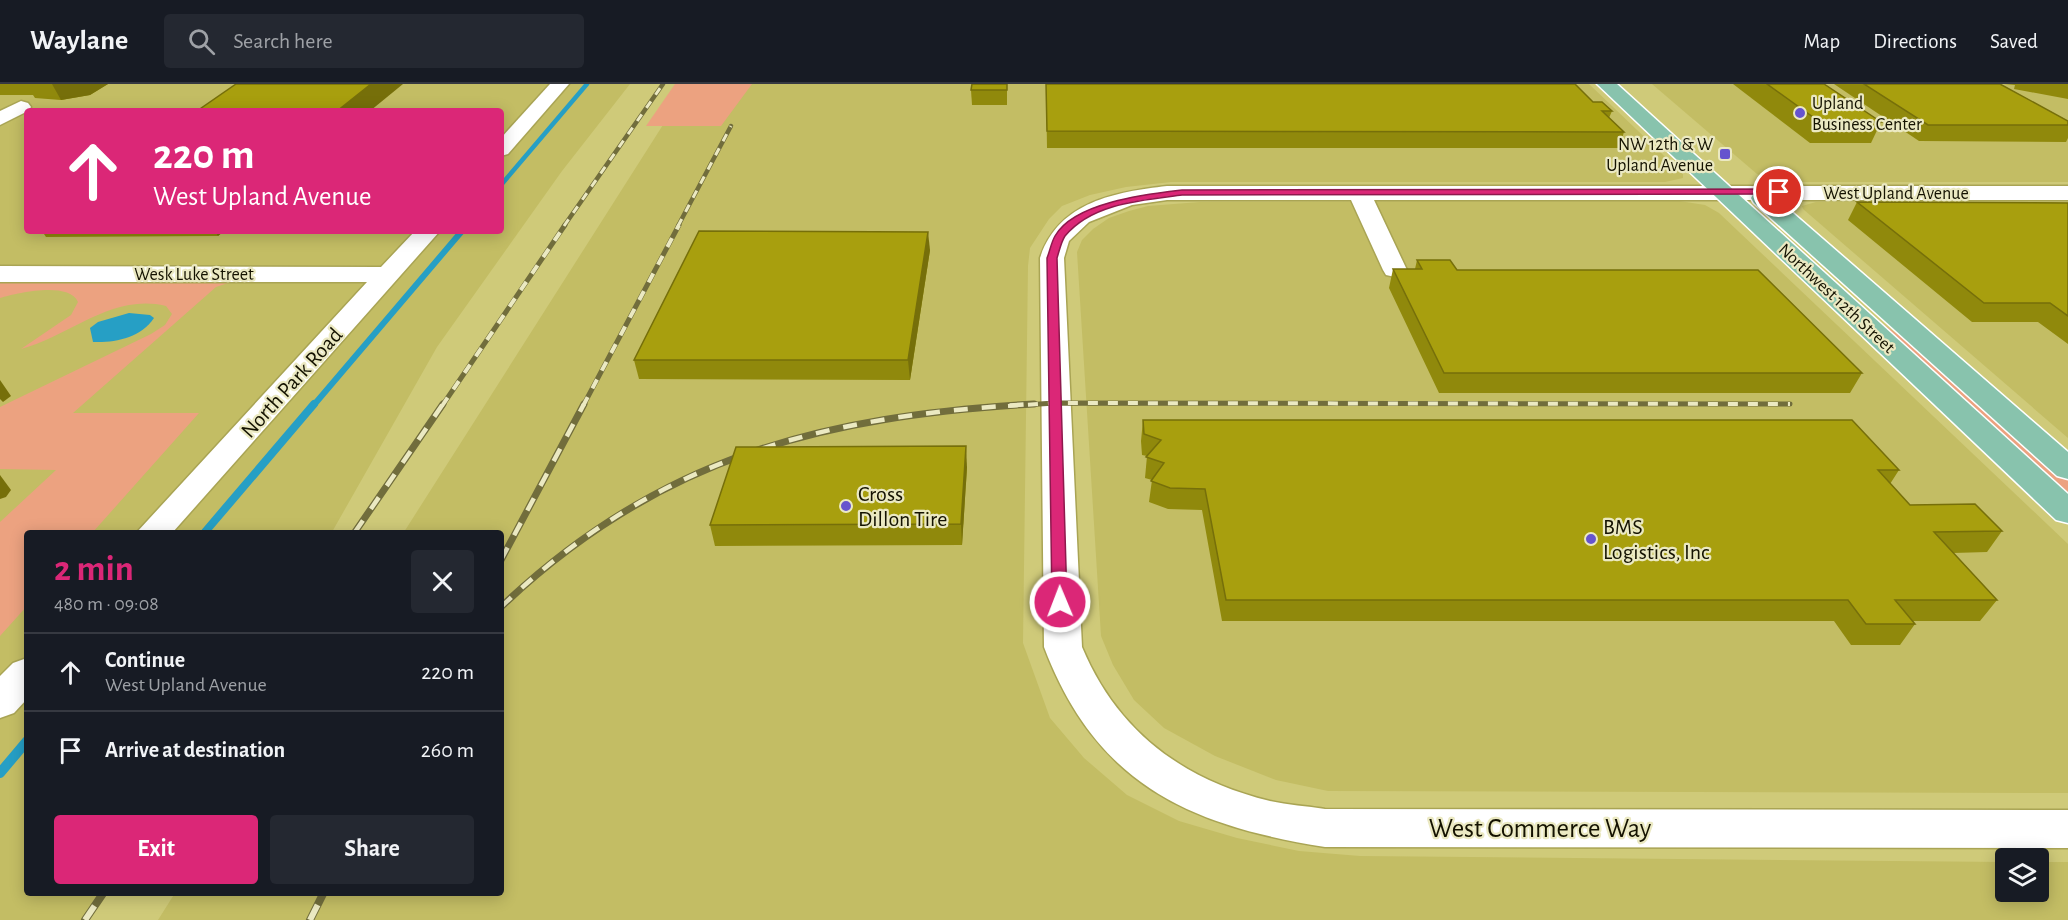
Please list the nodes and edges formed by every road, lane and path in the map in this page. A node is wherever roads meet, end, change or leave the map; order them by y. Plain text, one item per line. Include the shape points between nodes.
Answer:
1 (560, 84) edge
2 (1606, 84) edge
3 (1634, 84) edge
4 (21, 107) dead end
5 (0, 119) edge
6 (504, 147) edge
7 (1754, 191) junction
8 (1359, 192) junction
9 (1723, 192) junction
10 (2068, 193) edge
11 (1113, 203) joint
12 (425, 234) edge
13 (1395, 270) edge
14 (0, 274) edge
15 (389, 275) junction
16 (2068, 469) edge
17 (2068, 512) edge
18 (156, 530) edge
19 (24, 676) edge
20 (0, 702) edge
21 (2068, 829) edge

1 - 6 street
2 - 9 main road, Northwest 12th Street
3 - 7 main road, Northwest 12th Street
4 - 5 street
7 - 9 street, West Upland Avenue
7 - 10 street, West Upland Avenue
7 - 16 main road, Northwest 12th Street
8 - 9 street, West Upland Avenue
8 - 11 street, West Upland Avenue via 1182,192
8 - 13 street
9 - 17 main road, Northwest 12th Street
11 - 21 street, West Commerce Way via 1070,225 1057,241 1052,258 1060,624 1071,673 1090,709 1118,741 1147,765 1220,804 1271,820 1325,828
12 - 15 street, North Park Road
14 - 15 street, Wesk Luke Street
15 - 18 street, North Park Road
19 - 20 street

